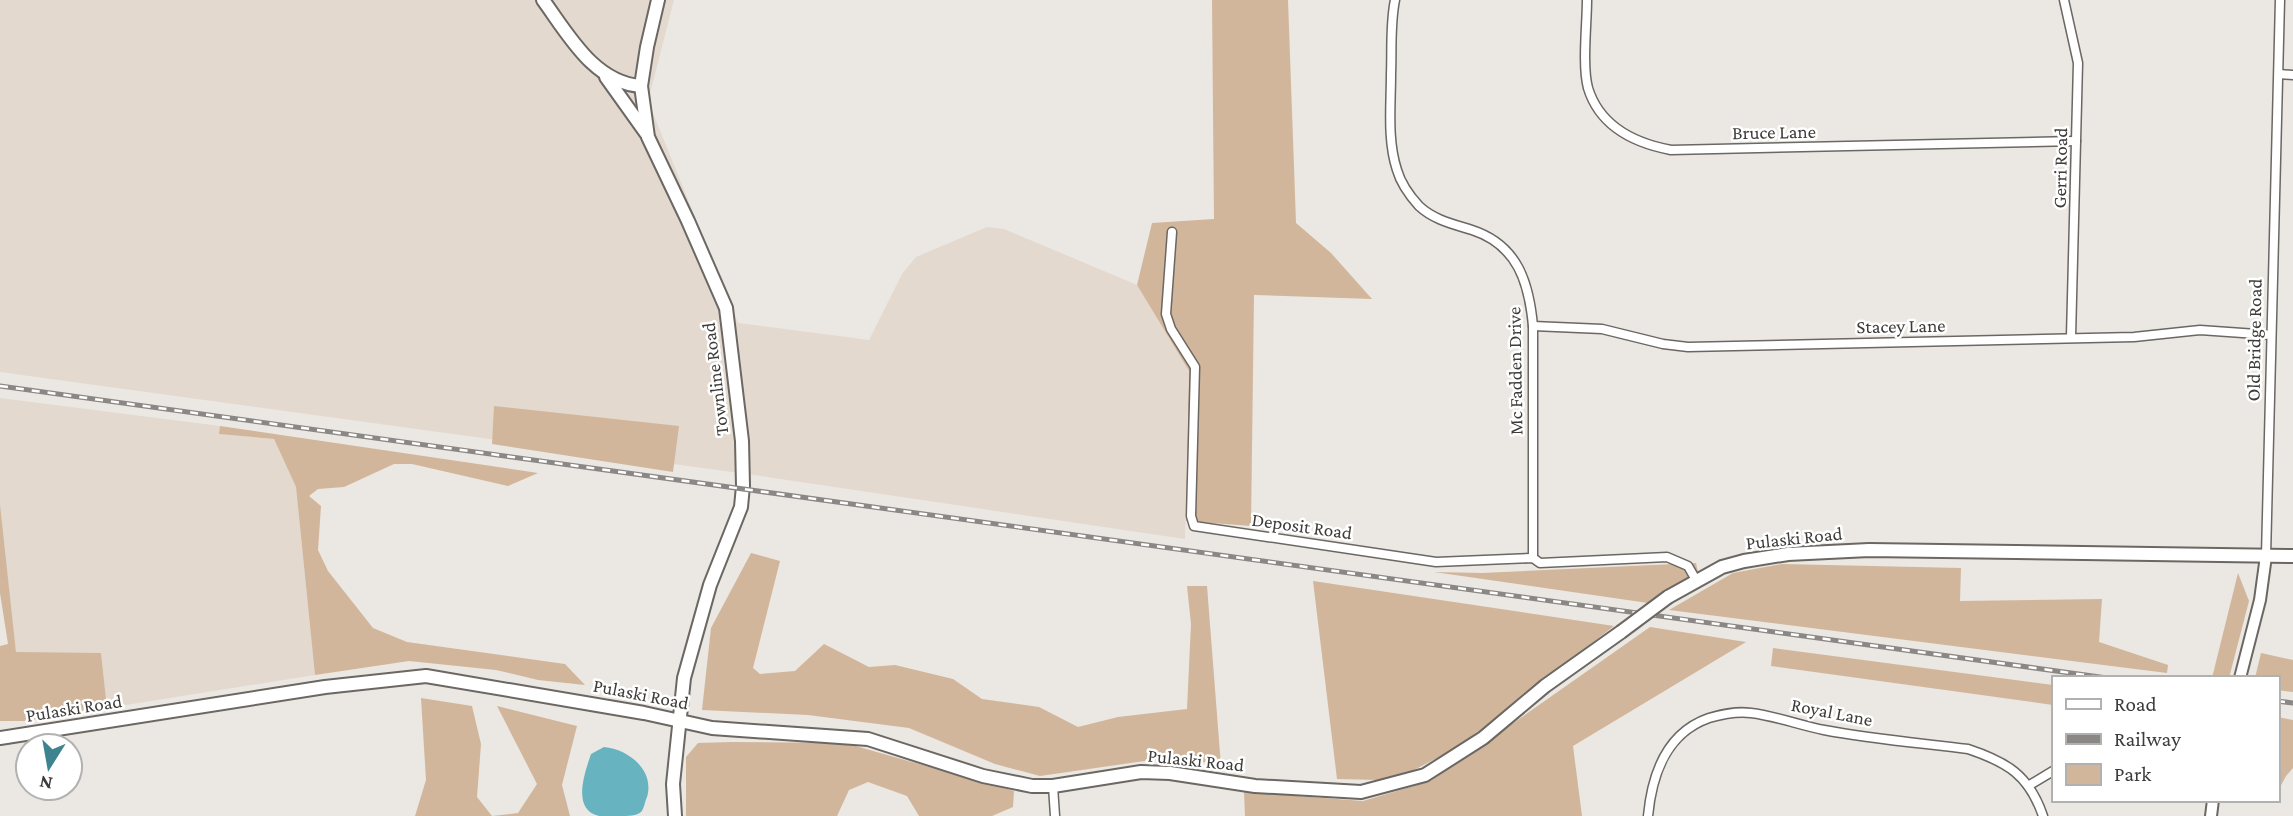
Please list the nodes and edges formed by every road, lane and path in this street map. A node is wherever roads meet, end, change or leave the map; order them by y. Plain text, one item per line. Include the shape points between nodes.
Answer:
1 (543, 0) edge
2 (658, 0) edge
3 (1395, 0) edge
4 (1587, 0) edge
5 (2064, 0) edge
6 (2280, 0) edge
7 (604, 74) junction
8 (2279, 74) junction
9 (2293, 75) edge
10 (641, 86) junction
11 (648, 137) junction
12 (2076, 141) junction
13 (1172, 232) dead end
14 (1532, 326) junction
15 (2271, 335) junction
16 (2071, 337) junction
17 (2266, 556) junction
18 (2293, 556) edge
19 (1533, 558) junction
20 (1696, 580) junction
21 (2241, 675) edge
22 (680, 721) junction
23 (0, 738) edge
24 (2052, 772) edge
25 (1053, 786) junction
26 (2028, 786) junction
27 (675, 816) edge
28 (1055, 816) edge
29 (1648, 816) edge
30 (2043, 816) edge

1 - 7 main road
2 - 10 main road, Townline Road
3 - 14 street, Mc Fadden Drive via 1391,127 1397,171 1421,207 1438,219 1494,241 1510,255 1527,283
4 - 12 street, Bruce Lane via 1588,86 1595,104 1619,131 1653,147
5 - 12 street, Gerri Road via 2078,63
6 - 8 street, Old Bridge Road
7 - 10 main road via 620,83
7 - 11 main road
8 - 9 street
8 - 15 street, Old Bridge Road
10 - 11 main road, Townline Road
11 - 22 main road, Townline Road via 726,308 742,442 741,507 709,585 684,678
12 - 16 street, Gerri Road
13 - 19 street, Deposit Road via 1166,314 1195,367 1194,527 1436,562
14 - 16 street, Stacey Lane via 1602,329 1688,346
14 - 19 street, Mc Fadden Drive
15 - 16 street, Stacey Lane via 2200,330
15 - 17 street, Old Bridge Road
17 - 18 main road, Pulaski Road
17 - 20 main road, Pulaski Road via 1855,551 1744,561
17 - 21 street, Old Bridge Road
19 - 20 street, Deposit Road via 1540,563 1667,557 1688,566
20 - 25 main road, Pulaski Road, bridge via 1545,686 1483,738 1425,775 1361,792 1255,786 1140,772
22 - 23 main road, Pulaski Road via 426,676 325,687
22 - 25 main road, Pulaski Road via 750,732 868,739 983,776
22 - 27 main road, Townline Road via 673,784
24 - 26 street
25 - 28 street
26 - 29 street, Royal Lane via 2013,769 1968,749 1825,730 1747,712 1724,713 1697,722 1674,740 1658,765
26 - 30 street, Royal Lane

